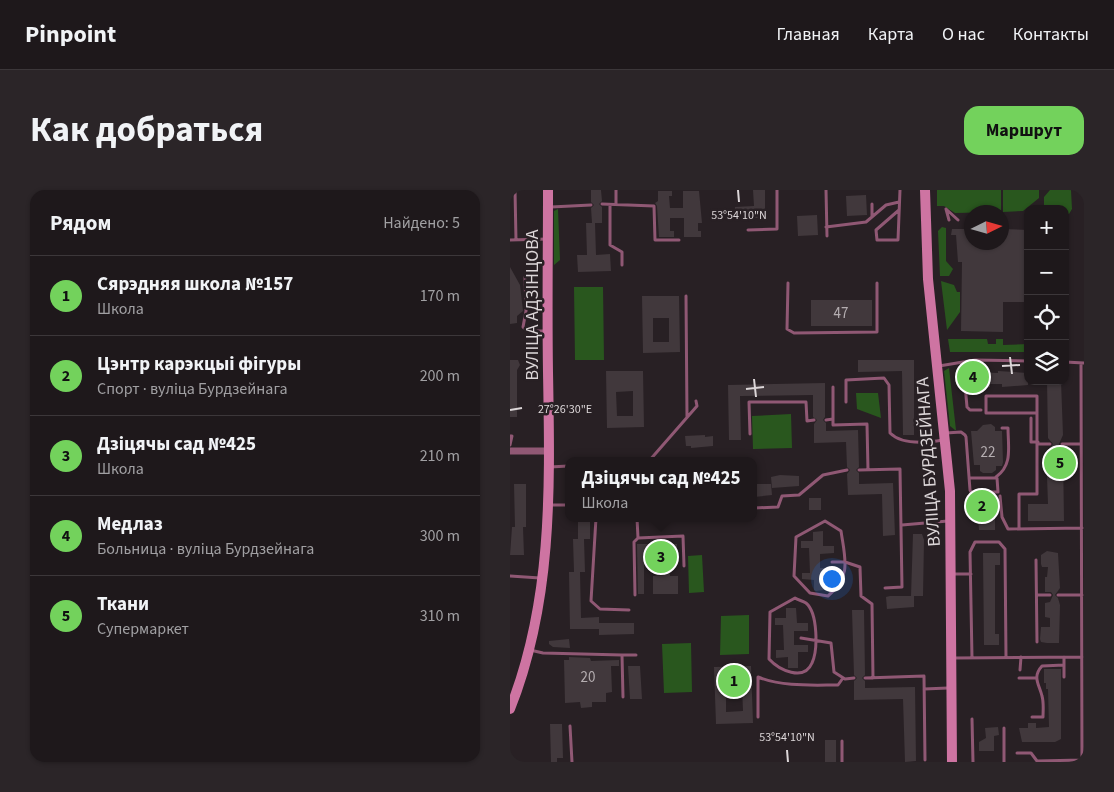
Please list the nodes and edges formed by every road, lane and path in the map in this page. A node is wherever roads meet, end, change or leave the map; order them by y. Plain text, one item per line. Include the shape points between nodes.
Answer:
1 (515, 190) edge
2 (548, 190) edge
3 (616, 190) edge
4 (777, 190) edge
5 (826, 190) edge
6 (900, 190) edge
7 (924, 190) edge
8 (899, 202) junction
9 (602, 204) dead end
10 (610, 204) junction
11 (616, 204) junction
12 (872, 204) dead end
13 (591, 205) dead end
14 (548, 207) junction
15 (899, 210) junction
16 (872, 217) junction
17 (949, 220) dead end
18 (958, 220) dead end
19 (826, 227) junction
20 (748, 230) dead end
21 (827, 236) dead end
22 (548, 239) junction
23 (510, 240) edge
24 (516, 240) junction
25 (679, 240) dead end
26 (622, 265) dead end
27 (525, 277) dead end
28 (788, 283) dead end
29 (877, 283) dead end
30 (686, 296) dead end
31 (548, 331) junction
32 (1024, 361) edge
33 (962, 362) junction
34 (1069, 362) edge
35 (1083, 363) edge
36 (937, 366) junction
37 (833, 387) dead end
38 (696, 401) dead end
39 (846, 402) dead end
40 (981, 410) dead end
41 (1037, 413) junction
42 (688, 417) junction
43 (1031, 418) dead end
44 (833, 419) junction
45 (814, 420) dead end
46 (826, 420) dead end
47 (1002, 428) dead end
48 (750, 434) dead end
49 (510, 436) edge
50 (946, 436) junction
51 (1038, 443) junction
52 (510, 444) edge
53 (1050, 444) dead end
54 (1062, 444) dead end
55 (1082, 444) junction
56 (549, 450) junction
57 (510, 451) edge
58 (653, 457) edge
59 (565, 466) edge
60 (549, 467) junction
61 (847, 470) dead end
62 (859, 470) dead end
63 (868, 470) junction
64 (995, 477) junction
65 (969, 478) junction
66 (1000, 496) dead end
67 (565, 505) edge
68 (549, 506) junction
69 (757, 508) edge
70 (951, 521) junction
71 (596, 522) edge
72 (637, 522) edge
73 (902, 525) junction
74 (1082, 528) junction
75 (1018, 529) junction
76 (638, 538) junction
77 (1036, 560) dead end
78 (832, 562) dead end
79 (845, 562) junction
80 (684, 566) dead end
81 (951, 574) junction
82 (971, 574) junction
83 (510, 576) edge
84 (543, 578) junction
85 (885, 588) dead end
86 (635, 595) dead end
87 (1050, 595) dead end
88 (1058, 595) dead end
89 (1082, 595) junction
90 (1037, 596) junction
91 (629, 610) dead end
92 (801, 638) dead end
93 (817, 639) junction
94 (1036, 642) dead end
95 (529, 650) junction
96 (636, 654) dead end
97 (622, 655) junction
98 (1082, 656) junction
99 (1021, 657) junction
100 (1064, 657) junction
101 (951, 658) junction
102 (972, 658) junction
103 (1006, 658) junction
104 (1064, 665) junction
105 (1020, 670) dead end
106 (843, 678) junction
107 (854, 678) dead end
108 (865, 678) dead end
109 (873, 678) junction
110 (1018, 678) dead end
111 (1036, 678) junction
112 (1064, 678) dead end
113 (951, 688) junction
114 (924, 689) junction
115 (623, 697) dead end
116 (510, 709) edge
117 (758, 717) dead end
118 (1032, 717) dead end
119 (972, 719) dead end
120 (570, 726) dead end
121 (1004, 728) dead end
122 (842, 741) dead end
123 (1017, 753) dead end
124 (925, 760) dead end
125 (1082, 761) edge
126 (572, 762) edge
127 (842, 762) edge
128 (952, 762) edge
129 (973, 762) edge
130 (1004, 762) edge
131 (1037, 762) edge

1 - 24 lane
2 - 14 street, ВУЛІЦА АДЗІНЦОВА
3 - 11 lane
4 - 20 lane via 777,229
5 - 19 lane
6 - 8 lane
7 - 36 street, ВУЛІЦА БУРДЗЕЙНАГА via 928,279
8 - 15 lane
8 - 16 lane via 886,205
9 - 10 lane
10 - 11 lane
10 - 26 lane via 610,245 622,252
11 - 25 lane via 654,206 654,240
12 - 16 lane
13 - 14 lane
14 - 22 street, ВУЛІЦА АДЗІНЦОВА
15 - 15 lane via 898,240 877,240 876,230
16 - 19 lane via 866,222
17 - 18 lane via 946,209
19 - 21 lane
22 - 24 lane
22 - 31 street, ВУЛІЦА АДЗІНЦОВА
23 - 24 lane
27 - 31 lane via 523,327 528,331
28 - 29 lane via 787,329 803,333 877,332
30 - 42 lane
31 - 56 street, ВУЛІЦА АДЗІНЦОВА
32 - 33 lane
33 - 36 lane
33 - 40 lane via 967,408
34 - 35 lane
35 - 55 lane
36 - 50 street, ВУЛІЦА БУРДЗЕЙНАГА
37 - 44 lane
38 - 42 lane via 697,406
39 - 50 lane via 846,380 884,378 889,385 890,433 897,440 920,442
41 - 41 lane via 1038,396 986,396 986,413
41 - 51 lane
42 - 58 lane
43 - 51 lane via 1032,442
44 - 46 lane
44 - 63 lane via 833,425 867,424
45 - 48 lane via 807,420 806,402 748,402
47 - 64 lane via 1008,428 1008,464
49 - 52 lane
50 - 65 lane via 965,434
50 - 70 street, ВУЛІЦА БУРДЗЕЙНАГА
51 - 53 lane
51 - 75 lane via 1037,494 1019,494
54 - 55 lane
55 - 74 lane
56 - 57 street
56 - 60 street, ВУЛІЦА АДЗІНЦОВА
59 - 60 lane
60 - 68 street, ВУЛІЦА АДЗІНЦОВА
61 - 69 lane via 823,475 799,495 782,496 778,507
62 - 63 lane
63 - 73 lane via 900,469
64 - 65 lane
64 - 65 lane via 998,492 971,492
66 - 75 lane via 1005,525 1008,529
67 - 68 lane
68 - 84 street, ВУЛІЦА АДЗІНЦОВА
70 - 73 lane
70 - 81 street, ВУЛІЦА БУРДЗЕЙНАГА
71 - 91 lane via 591,601 600,609
72 - 76 lane
73 - 85 lane via 902,587
74 - 75 lane
74 - 89 lane
76 - 80 lane via 683,536
76 - 86 lane via 634,542
77 - 90 lane
78 - 79 lane
79 - 79 lane via 844,579 828,596 810,593 794,576 796,537 825,521 841,531
79 - 109 lane via 860,568 861,596 872,604
81 - 82 lane
81 - 101 street, ВУЛІЦА БУРДЗЕЙНАГА
82 - 102 lane
82 - 103 lane via 971,546 975,542 1002,543 1005,549
83 - 84 lane
84 - 95 street, ВУЛІЦА АДЗІНЦОВА
87 - 90 lane
88 - 89 lane
89 - 98 lane
90 - 94 lane
92 - 93 lane
93 - 93 lane via 814,615 806,604 795,598 770,612 769,659 775,666 792,674 806,671 812,664
93 - 106 lane via 832,644 834,672
95 - 97 lane
95 - 116 street, ВУЛІЦА АДЗІНЦОВА
96 - 97 lane
97 - 115 lane
98 - 100 lane
98 - 125 lane
99 - 100 lane
99 - 103 lane
99 - 105 lane
100 - 104 lane
101 - 102 lane
101 - 113 street, ВУЛІЦА БУРДЗЕЙНАГА
102 - 103 lane
104 - 111 lane via 1042,666
104 - 112 lane
106 - 107 lane
106 - 117 lane via 838,685 821,685 769,682 758,677
108 - 109 lane
109 - 114 lane via 924,676
110 - 111 lane
111 - 118 lane via 1043,698 1043,717
113 - 114 lane
113 - 128 street, ВУЛІЦА БУРДЗЕЙНАГА
114 - 124 lane
119 - 129 lane
120 - 126 lane
121 - 130 lane
122 - 127 lane
123 - 131 lane via 1031,753
125 - 131 lane

